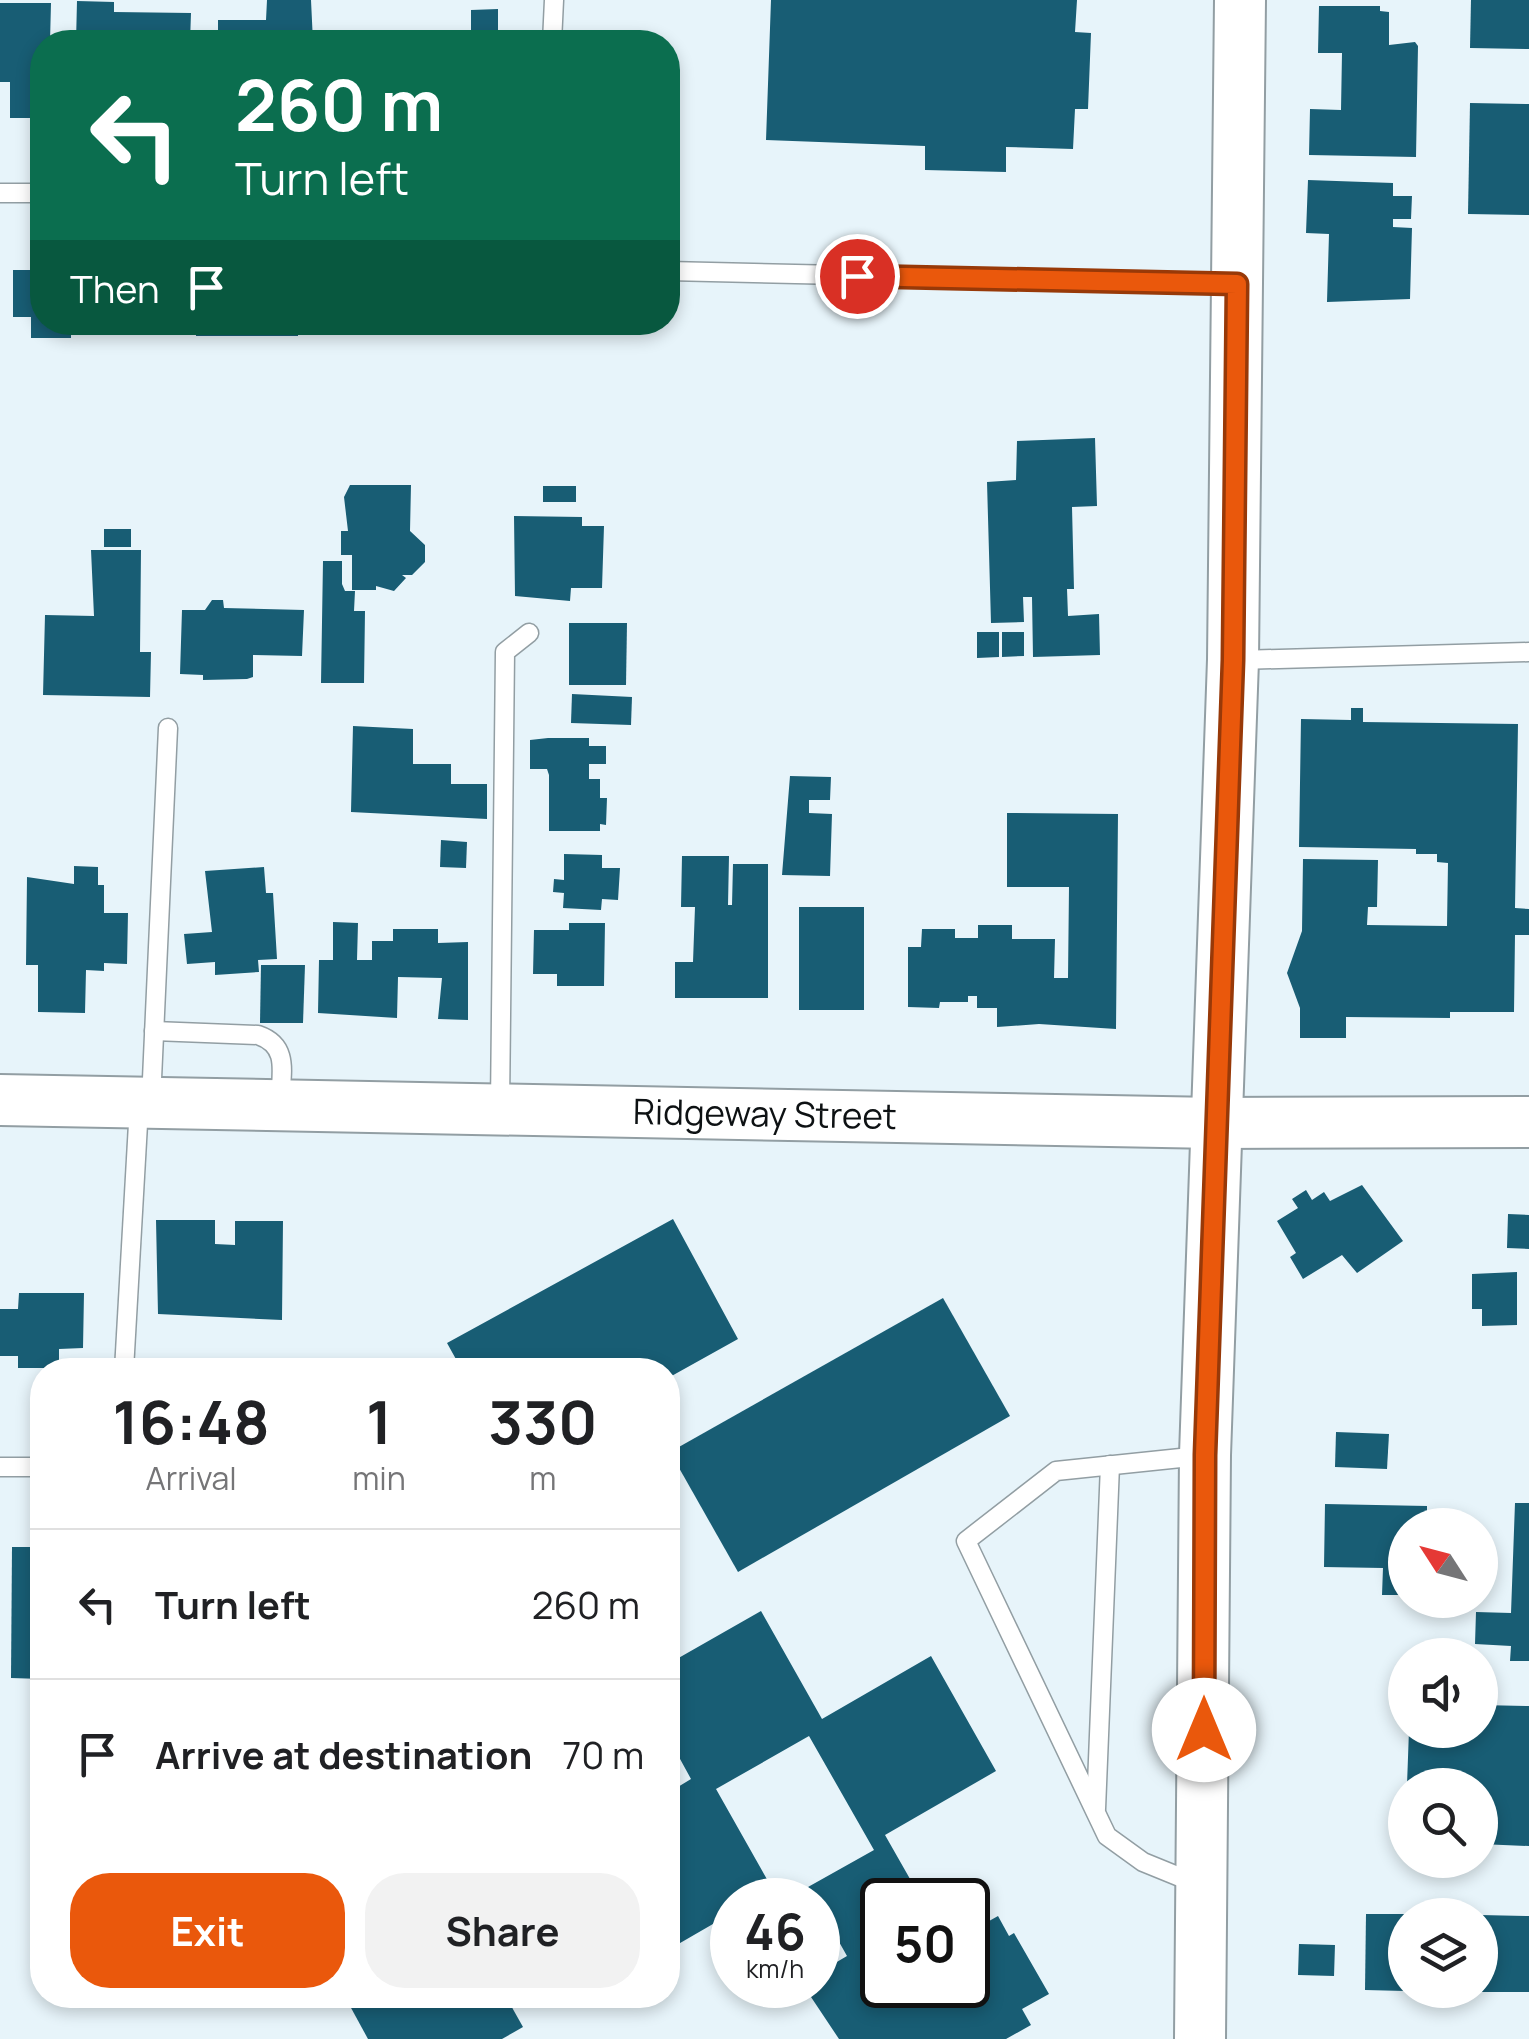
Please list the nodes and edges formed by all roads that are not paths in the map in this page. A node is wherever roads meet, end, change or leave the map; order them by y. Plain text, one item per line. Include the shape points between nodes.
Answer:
1 (554, 0) edge
2 (1240, 0) edge
3 (553, 30) edge
4 (0, 192) edge
5 (30, 193) edge
6 (680, 271) edge
7 (1237, 284) junction
8 (529, 633) dead end
9 (1529, 652) edge
10 (1233, 660) junction
11 (168, 728) dead end
12 (154, 1031) junction
13 (0, 1100) edge
14 (145, 1101) junction
15 (280, 1103) junction
16 (500, 1107) junction
17 (1529, 1122) edge
18 (1215, 1123) junction
19 (125, 1358) edge
20 (1205, 1455) junction
21 (1110, 1465) junction
22 (30, 1467) edge
23 (0, 1468) edge
24 (1096, 1813) junction
25 (1203, 1887) junction
26 (1200, 2039) edge

1 - 3 lane
2 - 7 main road
4 - 5 lane
6 - 7 lane
7 - 10 main road
8 - 16 lane via 505,652
9 - 10 lane
10 - 18 main road
11 - 12 lane
12 - 14 lane
12 - 15 lane via 274,1040 282,1052
13 - 14 main road, Ridgeway Street
14 - 15 main road, Ridgeway Street
14 - 19 lane
15 - 16 main road, Ridgeway Street
16 - 18 main road, Ridgeway Street
17 - 18 main road, Ridgeway Street
18 - 20 main road
20 - 21 lane
20 - 25 main road
21 - 24 lane
21 - 24 lane via 1056,1470 966,1542
22 - 23 lane
24 - 25 lane via 1107,1836 1143,1862
25 - 26 main road

